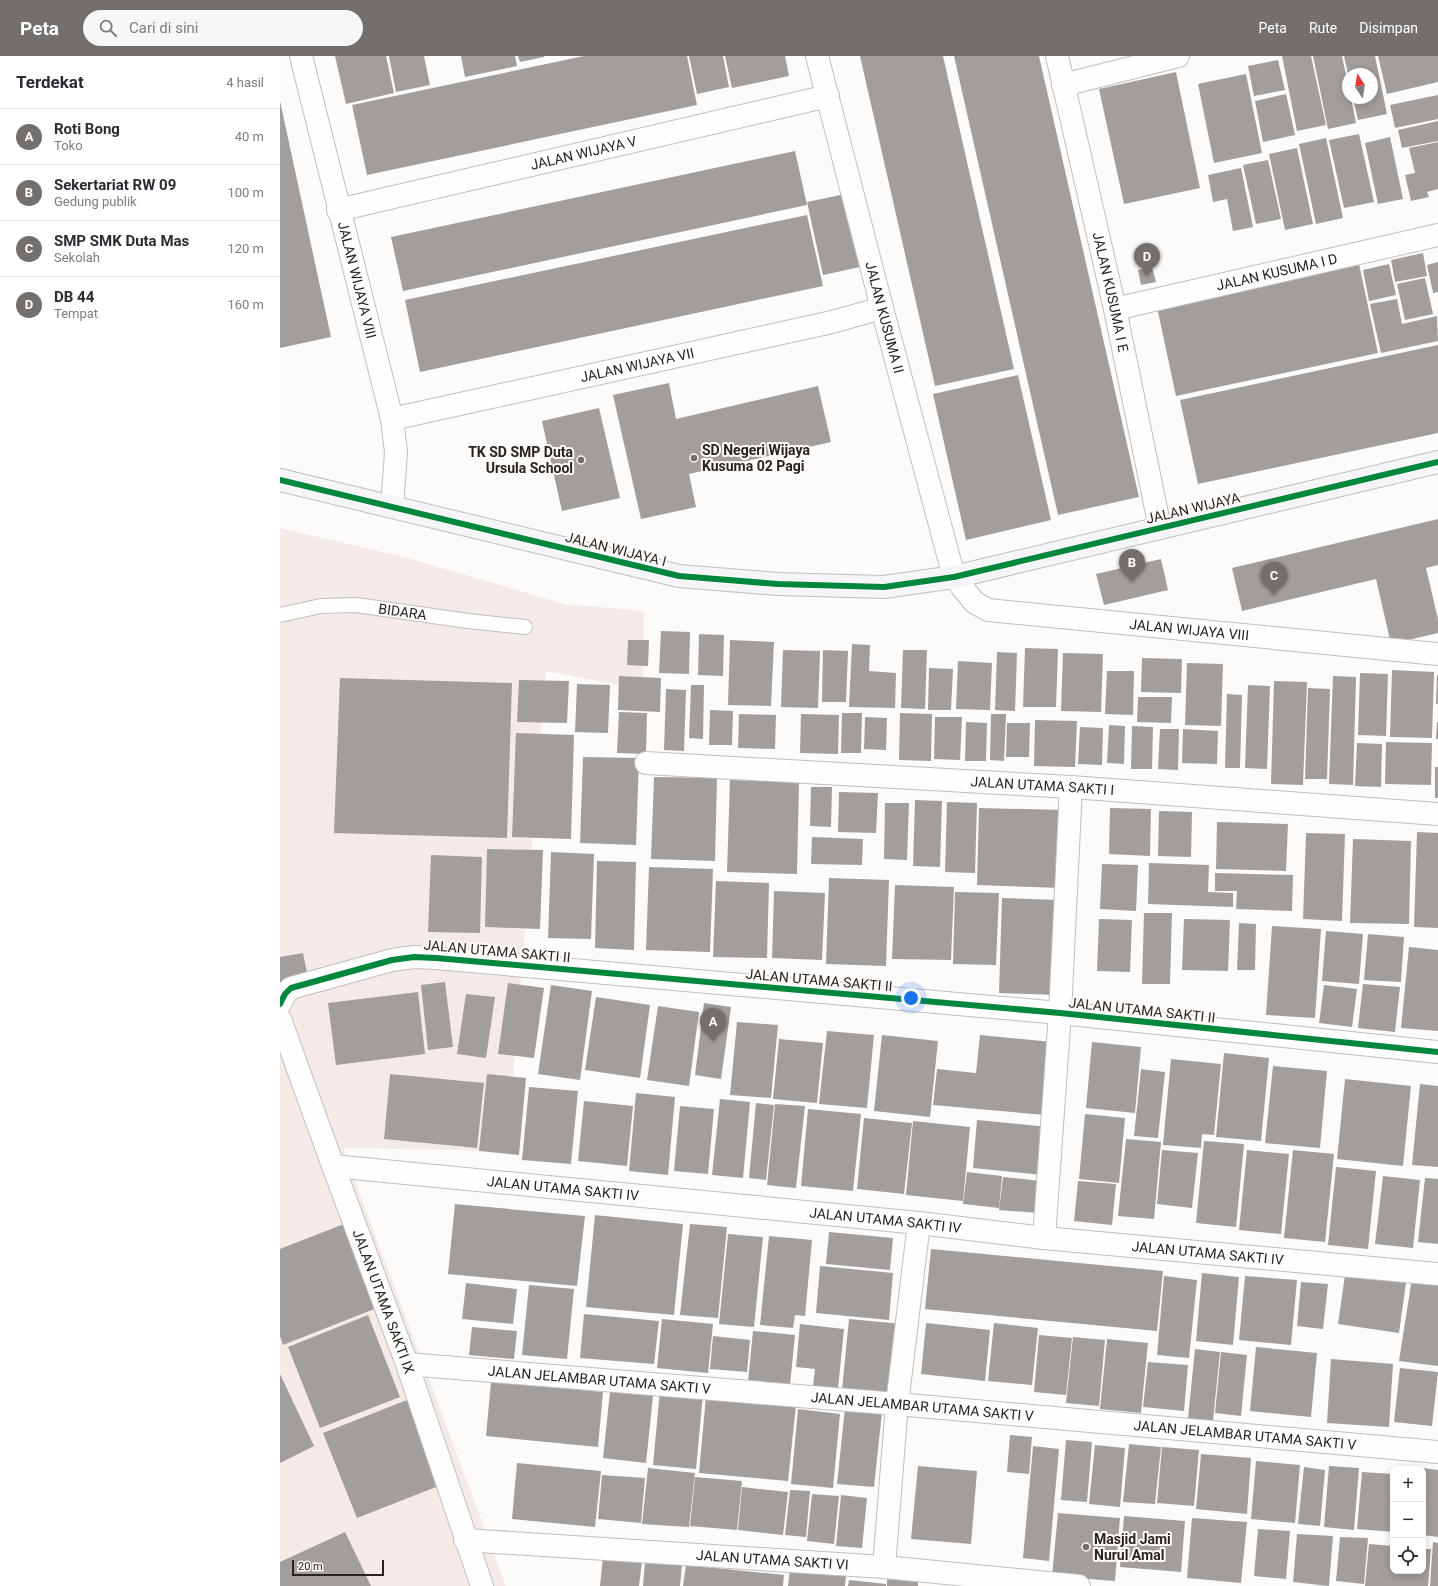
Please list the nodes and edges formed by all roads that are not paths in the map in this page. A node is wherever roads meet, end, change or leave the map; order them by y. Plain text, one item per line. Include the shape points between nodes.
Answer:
1 (300, 56) edge
2 (818, 56) edge
3 (1057, 56) edge
4 (1178, 56) edge
5 (1064, 85) junction
6 (828, 96) junction
7 (338, 210) junction
8 (1438, 235) edge
9 (882, 308) junction
10 (1115, 309) junction
11 (392, 419) junction
12 (1438, 462) edge
13 (280, 480) edge
14 (392, 507) junction
15 (1160, 528) junction
16 (954, 577) junction
17 (280, 615) edge
18 (525, 627) dead end
19 (1438, 654) edge
20 (646, 763) dead end
21 (1071, 787) junction
22 (1438, 814) edge
23 (280, 1009) edge
24 (1060, 1013) junction
25 (1438, 1052) edge
26 (333, 1166) junction
27 (919, 1223) junction
28 (1044, 1238) junction
29 (1438, 1274) edge
30 (406, 1364) junction
31 (897, 1404) junction
32 (1438, 1452) edge
33 (465, 1540) junction
34 (884, 1566) junction
35 (482, 1586) edge
36 (1079, 1586) edge

1 - 7 street, JALAN WIJAYA VIII
2 - 6 street, JALAN KUSUMA II
3 - 5 street, JALAN KUSUMA I E
4 - 5 street
5 - 10 street, JALAN KUSUMA I E
6 - 7 street, JALAN WIJAYA V
6 - 9 street, JALAN KUSUMA II
7 - 11 street, JALAN WIJAYA VIII
8 - 10 street, JALAN KUSUMA I D
9 - 11 street, JALAN WIJAYA VII via 832,322
9 - 16 street, JALAN KUSUMA II
10 - 15 street, JALAN KUSUMA I E
11 - 14 street, JALAN WIJAYA VIII via 396,452
12 - 15 street, JALAN WIJAYA
13 - 14 street, JALAN WIJAYA I
14 - 16 street, JALAN WIJAYA I via 679,576 778,584 884,587
15 - 16 street, JALAN WIJAYA
16 - 19 street, JALAN WIJAYA VIII via 974,602 988,610
17 - 18 lane, BIDARA via 321,606 356,605 468,622
20 - 21 street, JALAN UTAMA SAKTI I
21 - 22 street, JALAN UTAMA SAKTI I
21 - 24 street
23 - 24 street, JALAN UTAMA SAKTI II via 285,994 291,988 392,960 414,957
23 - 26 street, JALAN UTAMA SAKTI IX
24 - 25 street, JALAN UTAMA SAKTI II
24 - 28 street
26 - 27 street, JALAN UTAMA SAKTI IV
26 - 30 street, JALAN UTAMA SAKTI IX
27 - 28 street, JALAN UTAMA SAKTI IV
27 - 31 street
28 - 29 street, JALAN UTAMA SAKTI IV
30 - 31 street, JALAN JELAMBAR UTAMA SAKTI V
30 - 33 street, JALAN UTAMA SAKTI IX
31 - 32 street, JALAN JELAMBAR UTAMA SAKTI V
31 - 34 street
33 - 34 street, JALAN UTAMA SAKTI VI
33 - 35 street, JALAN UTAMA SAKTI IX
34 - 36 street, JALAN UTAMA SAKTI VI

